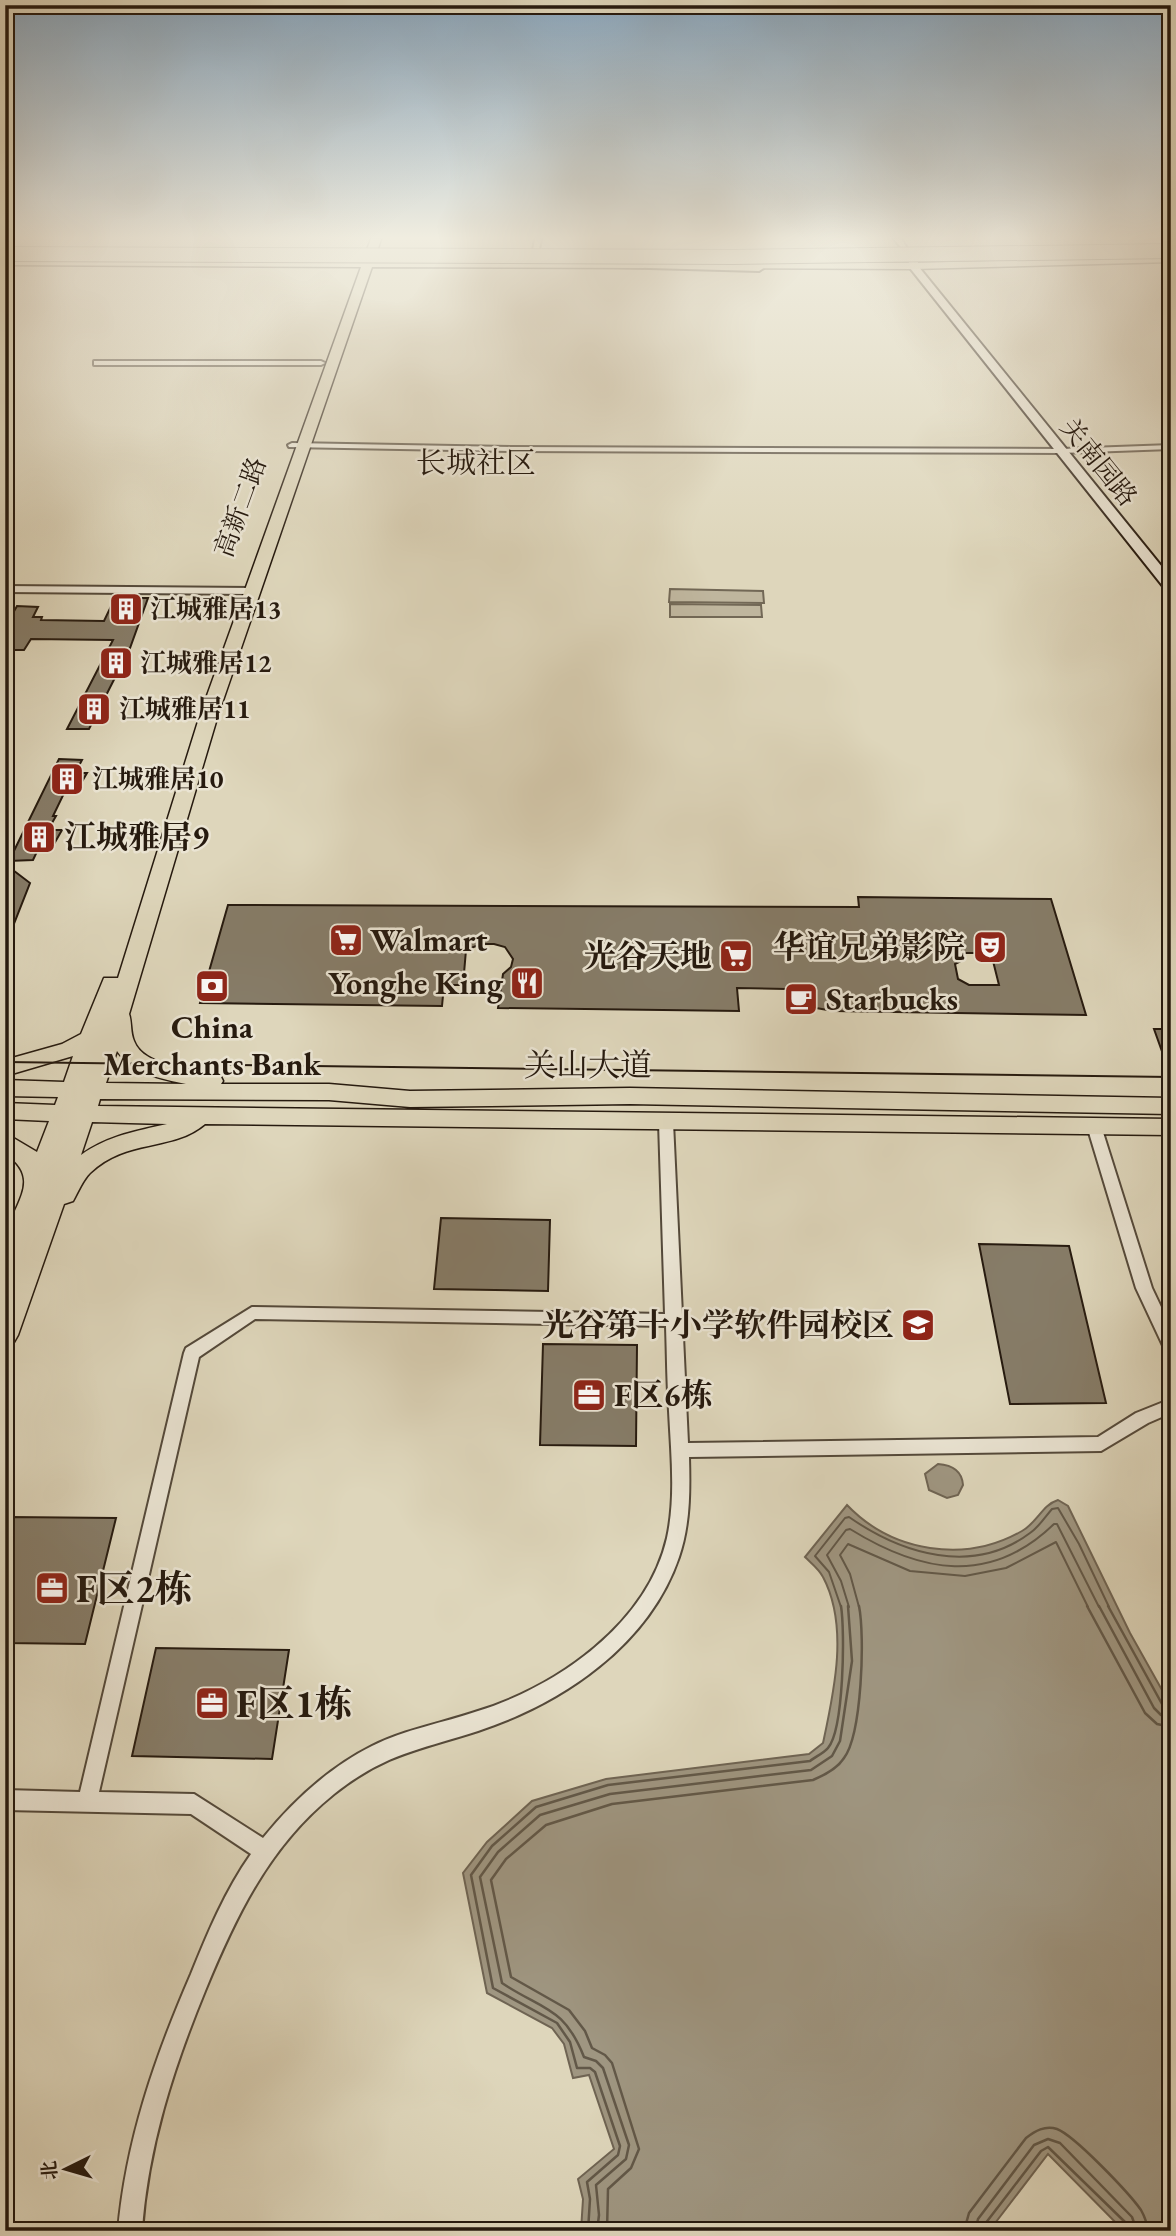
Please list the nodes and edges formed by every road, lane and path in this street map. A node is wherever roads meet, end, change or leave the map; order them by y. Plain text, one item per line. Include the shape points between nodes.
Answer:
1 (329, 343) edge
2 (334, 343) edge
3 (979, 343) edge
4 (97, 363) dead end
5 (321, 363) junction
6 (297, 445) junction
7 (1171, 447) edge
8 (1064, 451) junction
9 (1171, 578) edge
10 (1171, 586) edge
11 (5, 589) edge
12 (246, 590) junction
13 (119, 1006) junction
14 (90, 1039) junction
15 (5, 1068) edge
16 (5, 1088) edge
17 (81, 1090) junction
18 (263, 1091) junction
19 (1171, 1106) edge
20 (5, 1111) edge
21 (72, 1114) junction
22 (203, 1117) junction
23 (666, 1122) junction
24 (1094, 1126) junction
25 (1171, 1127) edge
26 (5, 1141) edge
27 (37, 1180) junction
28 (14, 1277) edge
29 (673, 1320) junction
30 (5, 1335) edge
31 (1171, 1345) edge
32 (1171, 1406) edge
33 (679, 1450) junction
34 (5, 1800) edge
35 (87, 1802) junction
36 (265, 1851) junction
37 (130, 2231) edge

1 - 5 main road, 高新二路
2 - 6 main road, 高新二路
3 - 8 main road, 关南园路
4 - 5 street
5 - 6 main road, 高新二路
6 - 8 street
6 - 12 main road, 高新二路
7 - 8 street
8 - 9 main road, 关南园路
8 - 10 main road, 关南园路
11 - 12 street
12 - 13 main road, 高新二路
12 - 14 main road, 高新二路
13 - 17 main road, 高新二路
13 - 18 main road via 122,1041 137,1060 172,1074
14 - 15 main road
14 - 17 main road, 高新二路
16 - 17 main road, 关山大道
17 - 18 main road, 关山大道
17 - 21 main road
18 - 19 main road, 关山大道 via 410,1099 629,1096
20 - 21 main road, 关山大道
21 - 22 main road, 关山大道
21 - 27 main road
21 - 28 main road
22 - 23 main road, 关山大道
22 - 28 main road via 171,1132 107,1148 80,1168
23 - 24 main road, 关山大道
23 - 29 street
24 - 25 main road, 关山大道
24 - 31 street via 1144,1288
26 - 27 main road via 32,1160
27 - 28 main road
28 - 30 main road
29 - 33 street
29 - 35 street via 252,1313 192,1353
32 - 33 street via 1101,1444
33 - 36 street via 681,1493 671,1556 657,1588 622,1633 549,1690 478,1721 372,1756 332,1782
34 - 35 street
35 - 36 street via 194,1804
36 - 37 street via 218,1935 169,2053 138,2162

